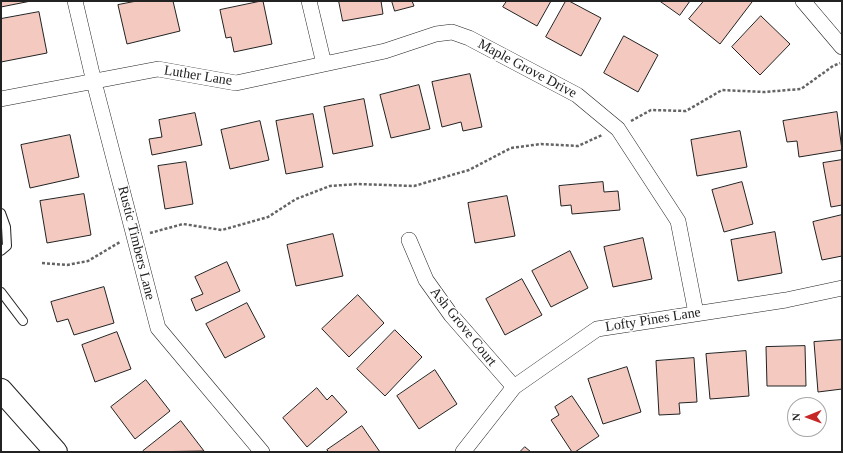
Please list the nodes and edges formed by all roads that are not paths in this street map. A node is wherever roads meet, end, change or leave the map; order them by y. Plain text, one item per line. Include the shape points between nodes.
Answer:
1 (75, 1) edge
2 (309, 1) edge
3 (803, 1) edge
4 (842, 46) edge
5 (324, 64) junction
6 (94, 82) junction
7 (1, 99) edge
8 (1, 213) edge
9 (409, 240) dead end
10 (1, 251) edge
11 (842, 288) edge
12 (1, 292) edge
13 (696, 312) junction
14 (23, 321) dead end
15 (514, 387) junction
16 (1, 390) edge
17 (56, 452) edge
18 (262, 452) edge
19 (463, 452) edge

1 - 6 street, Rustic Timbers Lane
2 - 5 street
3 - 4 street
5 - 6 street, Luther Lane via 236,83 158,69
5 - 13 street, Maple Grove Drive via 385,51 436,34 452,32 469,38 577,95 618,129 678,221
6 - 7 street, Luther Lane
6 - 18 street, Rustic Timbers Lane via 158,328
8 - 10 lane via 6,227 7,246
9 - 15 street, Ash Grove Court via 426,280 451,315
11 - 13 street, Lofty Pines Lane via 786,300
12 - 14 lane
13 - 15 street, Lofty Pines Lane via 597,329
15 - 19 street, Lofty Pines Lane
16 - 17 main road

